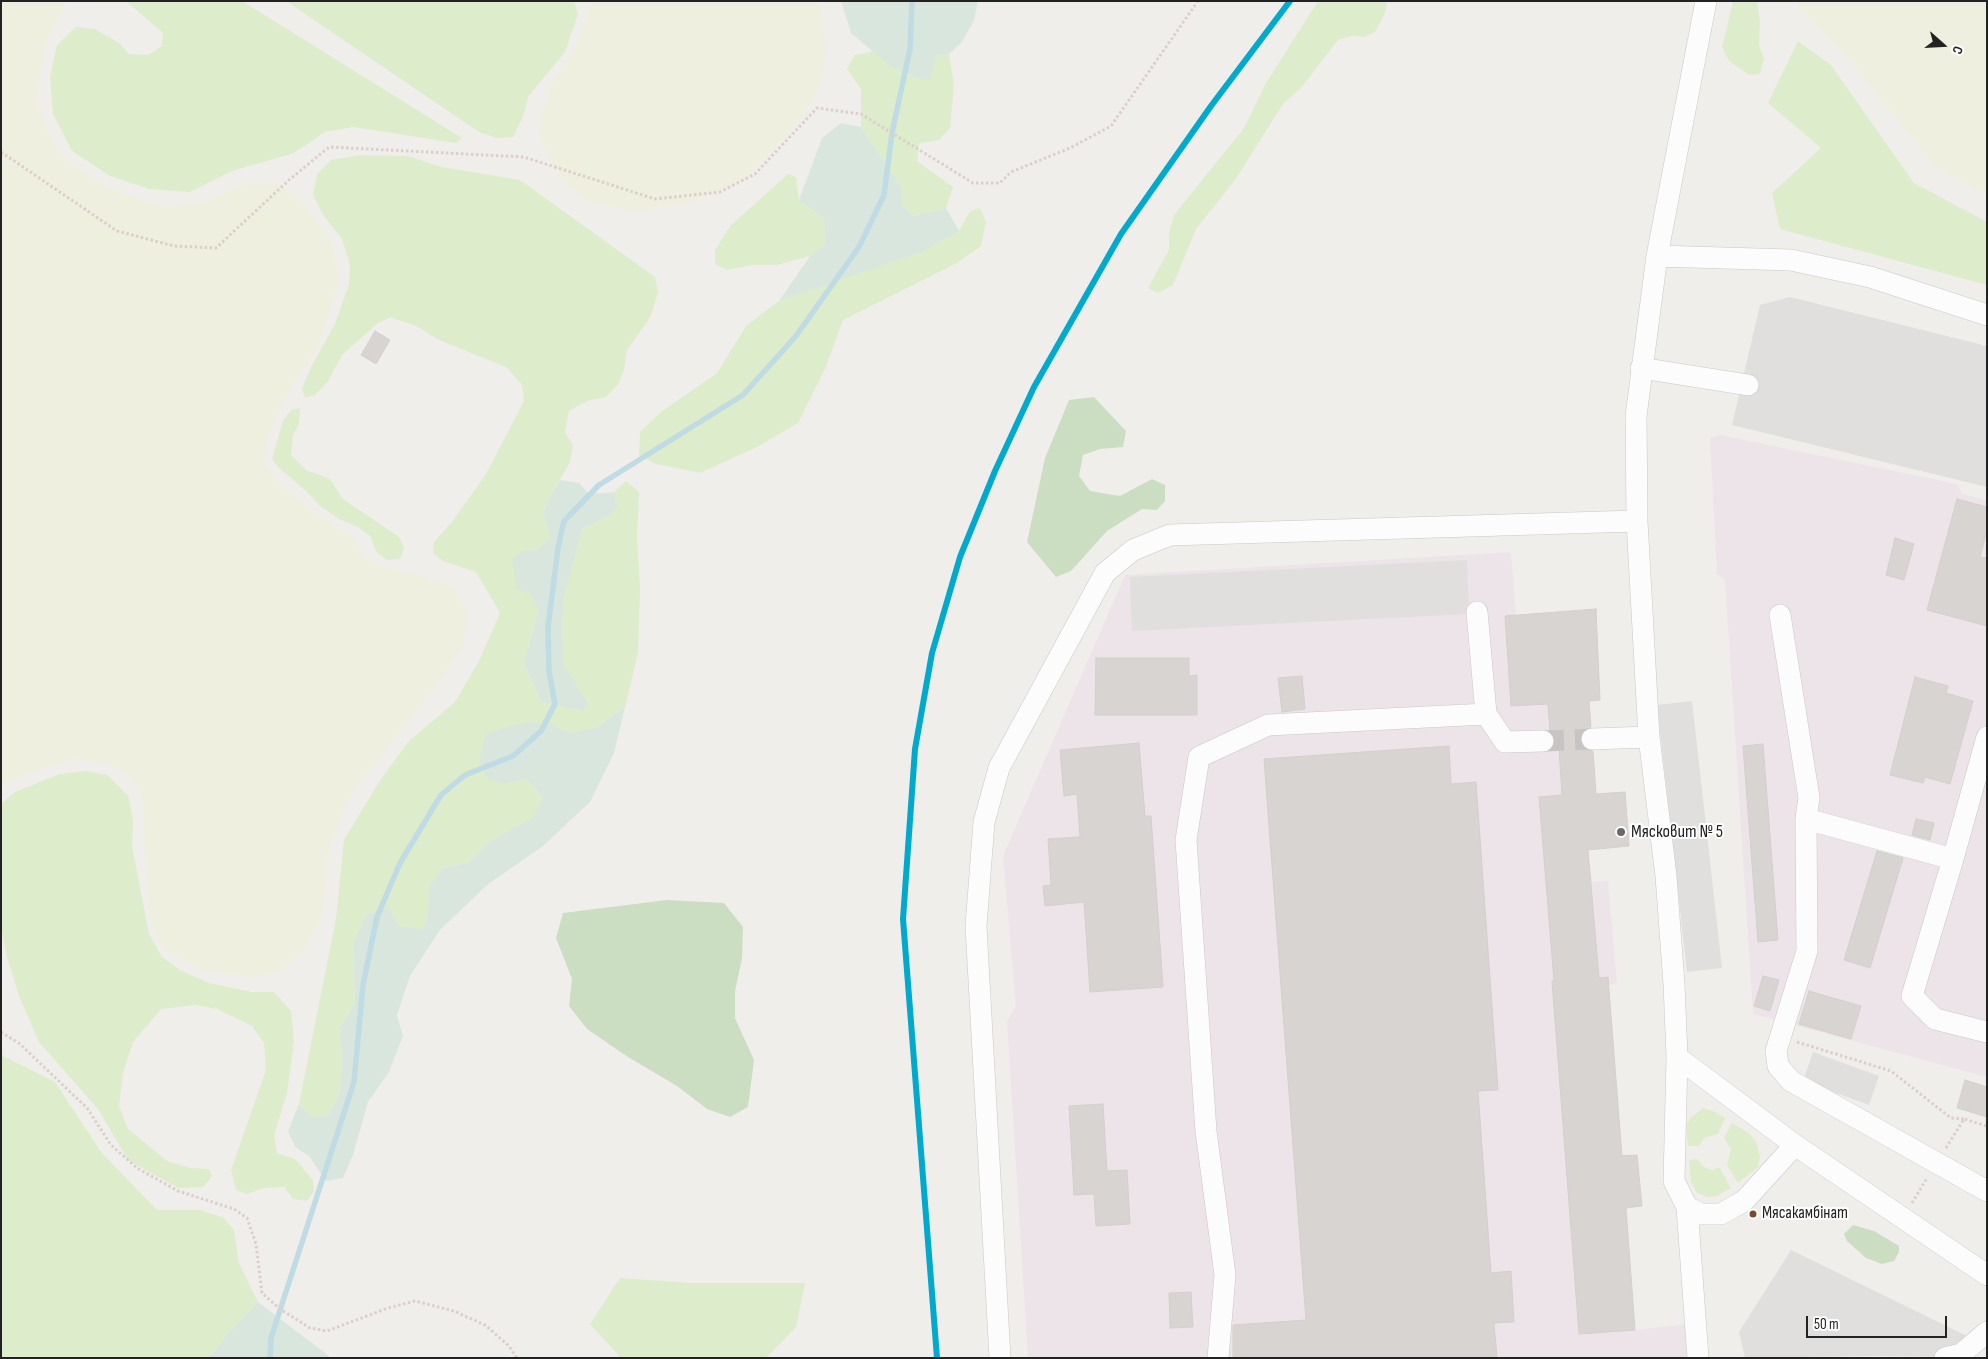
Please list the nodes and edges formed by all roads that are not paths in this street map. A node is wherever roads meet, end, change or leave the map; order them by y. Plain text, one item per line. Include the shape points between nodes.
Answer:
1 (1706, 1) edge
2 (1657, 256) junction
3 (1987, 315) edge
4 (1641, 368) junction
5 (1748, 385) dead end
6 (1637, 521) junction
7 (1477, 612) dead end
8 (1780, 615) dead end
9 (1486, 714) junction
10 (1649, 736) junction
11 (1987, 737) edge
12 (1592, 739) tunnel mouth
13 (1544, 741) tunnel mouth
14 (1806, 818) junction
15 (1954, 859) junction
16 (1987, 1032) edge
17 (1677, 1057) junction
18 (1795, 1145) junction
19 (1987, 1191) edge
20 (1687, 1207) junction
21 (1987, 1275) edge
22 (1987, 1332) edge
23 (1000, 1358) edge
24 (1218, 1358) edge
25 (1698, 1358) edge
26 (1944, 1358) edge

1 - 2 street
2 - 3 street via 1791,260 1870,278
2 - 4 street
4 - 5 street
4 - 6 street via 1636,416
6 - 10 street
6 - 23 street via 1170,535 1133,550 1105,573 999,768 984,822 976,926
7 - 9 street
8 - 14 street via 1809,798
9 - 13 street via 1505,742
9 - 24 street via 1268,725 1200,757 1186,840 1206,1131 1225,1275
10 - 12 street
10 - 17 street via 1666,886
11 - 15 street
14 - 15 street
14 - 19 street via 1807,951 1776,1051 1778,1066 1791,1080
15 - 16 street via 1912,996 1935,1019
17 - 18 street
17 - 20 street via 1674,1181
18 - 20 street via 1744,1201 1721,1214 1701,1214
18 - 21 street
20 - 25 street
22 - 26 street via 1961,1354

